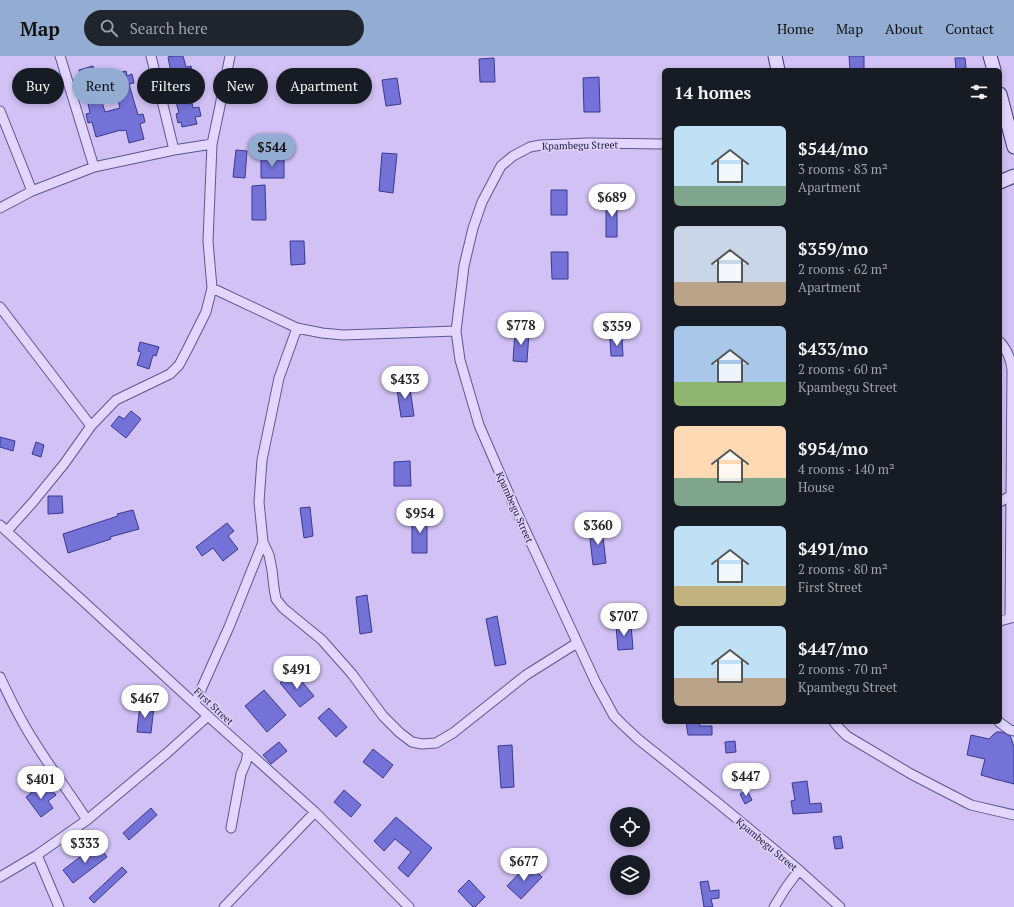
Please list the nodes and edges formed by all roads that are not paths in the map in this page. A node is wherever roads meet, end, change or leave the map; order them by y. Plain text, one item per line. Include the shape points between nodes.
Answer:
1 (60, 56) edge
2 (151, 56) edge
3 (230, 56) edge
4 (775, 56) edge
5 (990, 56) edge
6 (778, 68) edge
7 (993, 68) edge
8 (1002, 101) edge
9 (0, 111) edge
10 (212, 144) junction
11 (662, 144) edge
12 (1014, 146) edge
13 (174, 150) junction
14 (94, 167) junction
15 (1014, 176) edge
16 (1002, 181) edge
17 (32, 191) junction
18 (0, 208) edge
19 (212, 288) junction
20 (0, 307) edge
21 (296, 328) junction
22 (456, 331) junction
23 (1002, 345) edge
24 (91, 426) junction
25 (1013, 452) edge
26 (1010, 496) junction
27 (1002, 501) edge
28 (3, 528) edge
29 (263, 542) junction
30 (1012, 618) edge
31 (1002, 620) edge
32 (577, 643) junction
33 (0, 677) edge
34 (195, 703) junction
35 (208, 716) junction
36 (836, 724) edge
37 (1002, 724) edge
38 (1014, 731) edge
39 (248, 752) junction
40 (315, 812) junction
41 (1014, 815) edge
42 (87, 820) junction
43 (231, 828) dead end
44 (37, 855) junction
45 (798, 870) junction
46 (0, 877) edge
47 (59, 907) edge
48 (224, 907) edge
49 (409, 907) edge
50 (774, 907) edge
51 (840, 907) edge

1 - 14 street
2 - 13 street
3 - 10 street
4 - 6 street
5 - 7 street
8 - 12 street
9 - 17 street
10 - 13 street
10 - 19 street via 208,240
11 - 22 street, Kpambegu Street via 541,145 530,147 501,166 482,202 473,228 464,266
13 - 14 street
14 - 17 street
15 - 16 street
17 - 18 street
19 - 21 street
19 - 24 street via 206,312 179,364 170,374 116,400
20 - 24 street
21 - 22 street via 343,335
21 - 29 street via 279,378 262,460 259,502
22 - 32 street, Kpambegu Street via 460,360 479,425
23 - 25 street via 1011,361 1012,370
24 - 28 street via 34,502
25 - 26 street
26 - 27 street
26 - 30 street
28 - 34 street, First Street
29 - 32 street via 272,570 276,599 282,608 322,640 352,674 383,716 412,742 436,743 453,733 526,675
29 - 34 street
30 - 31 street
32 - 45 street, Kpambegu Street via 607,704 622,725
33 - 42 street via 23,723
34 - 35 street, First Street
35 - 39 street, First Street
35 - 42 street
36 - 41 street via 853,740 971,805
37 - 38 street
39 - 40 street, First Street
39 - 43 street via 241,774
40 - 48 street
40 - 49 street, First Street
42 - 44 street
44 - 46 street
44 - 47 street
45 - 50 street
45 - 51 street, Kpambegu Street

